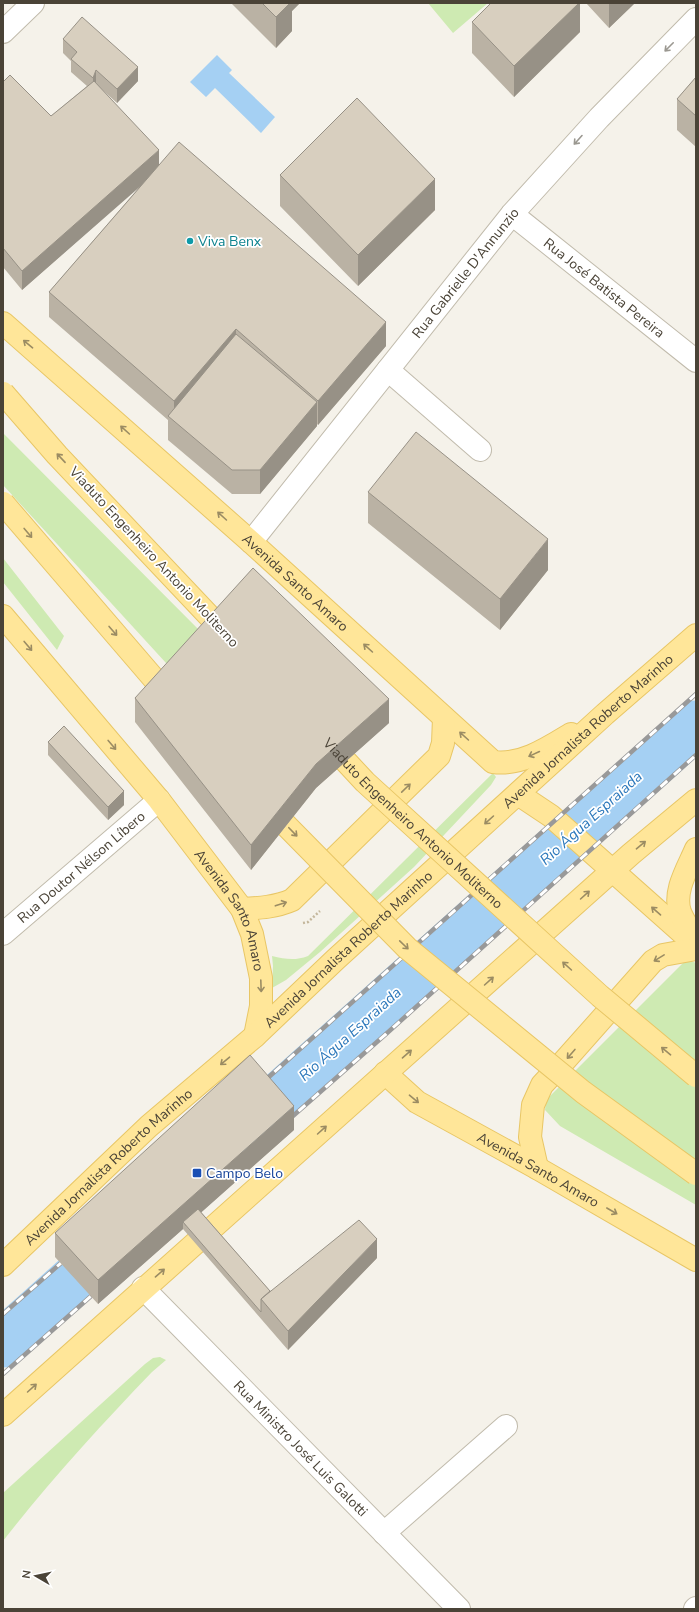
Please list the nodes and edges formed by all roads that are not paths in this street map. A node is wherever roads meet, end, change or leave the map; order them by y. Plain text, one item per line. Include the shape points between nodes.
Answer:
1 (33, 3) edge
2 (696, 19) edge
3 (3, 32) edge
4 (512, 214) junction
5 (3, 323) edge
6 (696, 361) edge
7 (388, 370) junction
8 (3, 393) edge
9 (480, 450) dead end
10 (3, 503) edge
11 (251, 542) junction
12 (3, 616) edge
13 (696, 636) edge
14 (241, 650) edge
15 (604, 714) junction
16 (187, 717) edge
17 (444, 718) junction
18 (311, 724) edge
19 (249, 787) edge
20 (518, 794) junction
21 (159, 800) junction
22 (696, 800) edge
23 (696, 849) edge
24 (612, 871) junction
25 (242, 909) junction
26 (3, 934) edge
27 (696, 941) edge
28 (696, 945) edge
29 (696, 949) edge
30 (255, 1036) junction
31 (385, 1073) junction
32 (696, 1076) edge
33 (537, 1168) junction
34 (696, 1174) edge
35 (696, 1260) edge
36 (3, 1265) edge
37 (143, 1288) junction
38 (3, 1415) edge
39 (506, 1426) dead end
40 (384, 1533) junction
41 (459, 1609) edge

1 - 3 street
2 -> 4 street, Rua Gabrielle D'Annunzio via 599,118
4 - 6 street, Rua José Batista Pereira
4 - 7 street, Rua Gabrielle D'Annunzio
11 -> 5 main road, Avenida Santo Amaro
7 - 9 street
7 - 11 street, Rua Gabrielle D'Annunzio
14 -> 8 main road, Viaduto Engenheiro Antonio Moliterno, bridge
10 -> 16 main road, bridge
17 -> 11 main road, Avenida Santo Amaro
12 -> 21 main road, Avenida Santo Amaro
13 - 15 main road, Avenida Jornalista Roberto Marinho
15 -> 17 main road, Avenida Santo Amaro via 555,744 506,763 494,762
15 - 20 main road, Avenida Jornalista Roberto Marinho
25 -> 17 main road via 279,905 292,900 439,756 443,742
32 -> 18 main road, Viaduto Engenheiro Antonio Moliterno, bridge via 600,996 365,782
19 -> 34 main road, bridge via 406,948 583,1092
20 - 24 main road via 550,816
20 -> 30 main road, Avenida Jornalista Roberto Marinho
21 - 25 main road, Avenida Santo Amaro
21 - 26 street, Rua Doutor Nélson Líbero
24 -> 22 main road
23 - 27 main road via 678,895 680,912
28 -> 24 main road
31 -> 24 main road
25 -> 30 main road, Avenida Santo Amaro via 252,934 261,978
29 -> 33 main road via 663,955 653,961 542,1085 532,1105 530,1137
30 -> 36 main road, Avenida Jornalista Roberto Marinho via 149,1126
31 -> 33 main road, Avenida Santo Amaro via 417,1102
37 -> 31 main road
33 -> 35 main road, Avenida Santo Amaro
38 -> 37 main road
37 - 40 street, Rua Ministro José Luis Galotti
39 - 40 street
40 - 41 street, Rua Ministro José Luis Galotti

